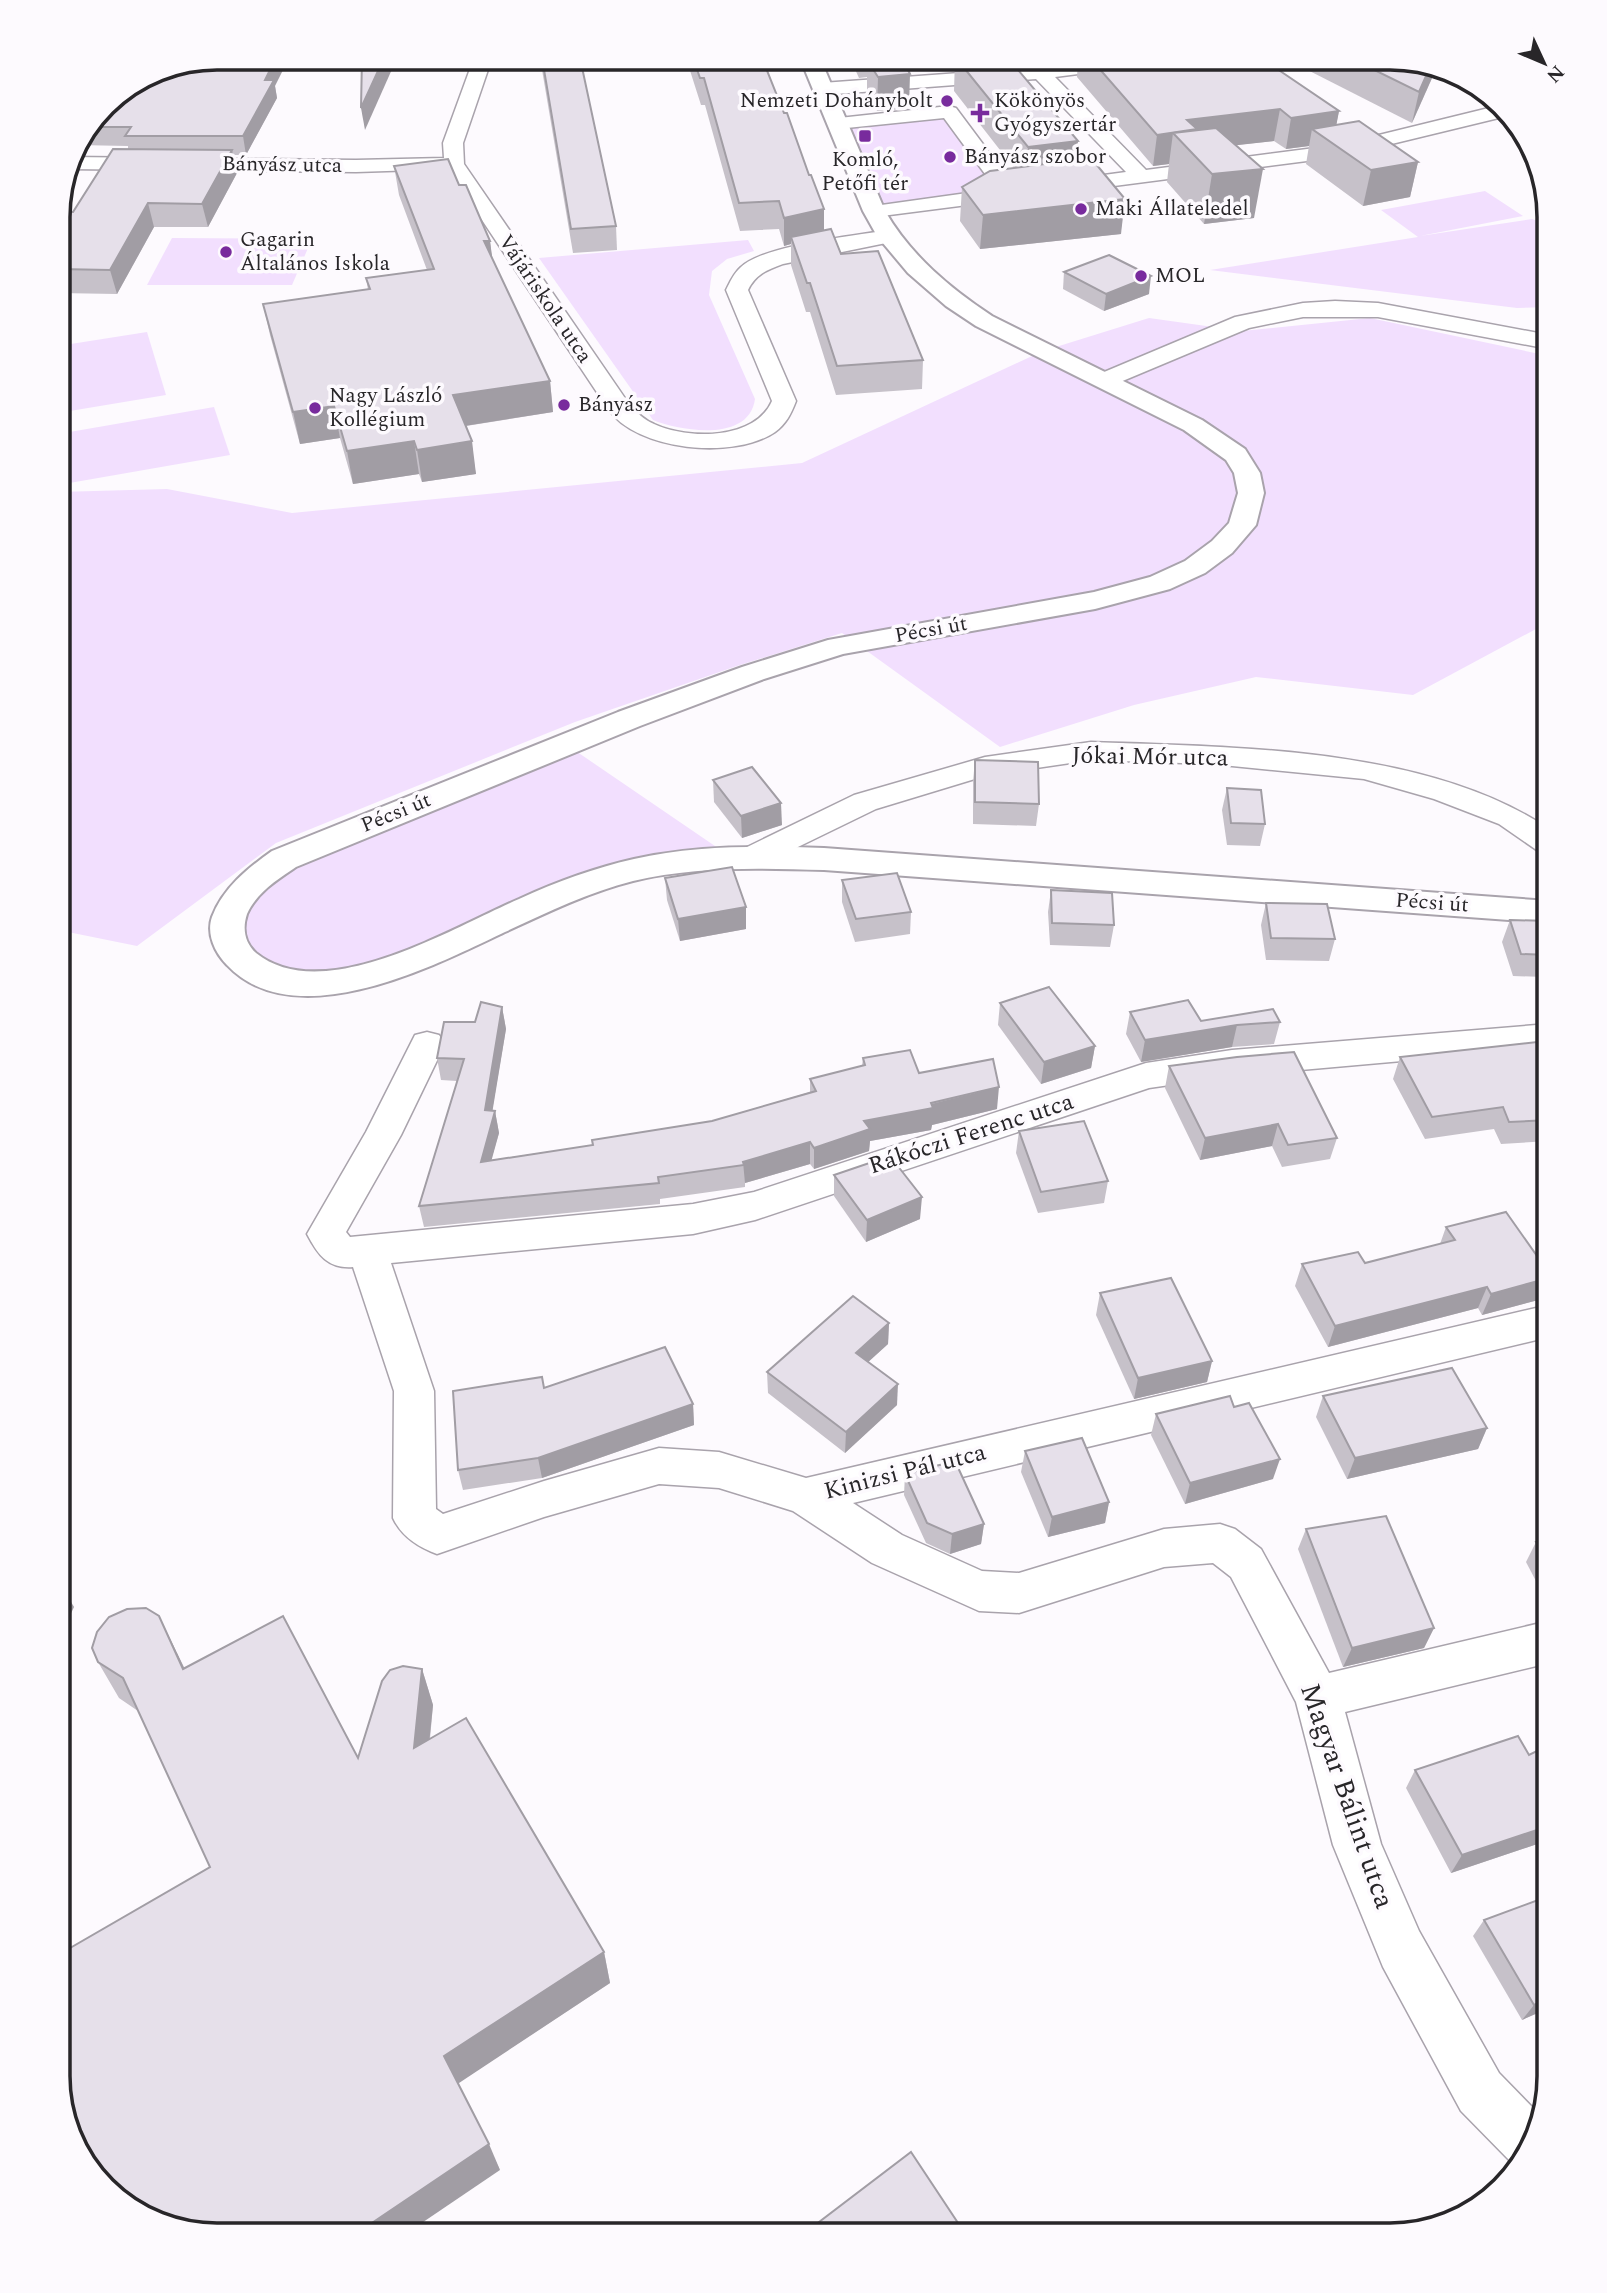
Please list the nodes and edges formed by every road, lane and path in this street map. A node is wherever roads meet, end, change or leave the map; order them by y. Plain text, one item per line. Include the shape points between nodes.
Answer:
1 (479, 70) edge
2 (815, 70) edge
3 (923, 70) edge
4 (1060, 70) edge
5 (1041, 72) junction
6 (929, 82) junction
7 (822, 89) junction
8 (1494, 113) edge
9 (837, 123) junction
10 (80, 163) edge
11 (454, 164) junction
12 (1142, 177) junction
13 (1009, 194) junction
14 (881, 223) junction
15 (1537, 340) edge
16 (1105, 380) junction
17 (1537, 836) edge
18 (752, 857) junction
19 (1537, 911) edge
20 (1537, 1037) edge
21 (427, 1044) dead end
22 (369, 1251) junction
23 (1537, 1324) edge
24 (806, 1496) junction
25 (1537, 1645) edge
26 (1318, 1697) junction
27 (1524, 2137) edge

1 - 11 street via 453,143
2 - 7 main road, Pécsi út
3 - 6 street
4 - 5 street
5 - 6 street
5 - 12 street
6 - 7 street
7 - 9 main road, Pécsi út
8 - 12 street via 1338,151
9 - 13 street via 949,112
9 - 14 main road, Pécsi út
10 - 11 street, Bányász utca
11 - 14 street, Vájáriskola utca via 620,409 649,431 687,441 748,435 773,423 783,412 785,401 737,290 749,272
12 - 13 street
13 - 14 street
14 - 16 main road, Pécsi út via 916,268 954,301 984,321
15 - 16 street via 1378,310 1303,310 1243,322
16 - 18 main road, Pécsi út via 1221,442 1247,472 1251,493 1242,525 1195,567 1160,583 1095,600 838,646 640,714 284,859 256,878 235,902 227,923 229,945 260,974 298,984 351,980 402,964 599,881 656,867
17 - 18 street, Jókai Mór utca via 1510,817 1445,792 1365,770 1213,755 1091,751 985,766 865,802
18 - 19 main road, Pécsi út
20 - 22 street, Rákóczi Ferenc utca via 1232,1063 1146,1076 755,1206 693,1219
21 - 22 street, Rákóczi Ferenc utca via 383,1135 326,1234 341,1253
22 - 24 street, Kinizsi Pál utca via 414,1391 415,1518 437,1535 659,1465 719,1470
23 - 24 street, Kinizsi Pál utca
24 - 26 street, Magyar Bálint utca via 887,1549 979,1591 1019,1594 1164,1548 1220,1543 1246,1563
25 - 26 street
26 - 27 street, Magyar Bálint utca via 1357,1845 1401,1949 1480,2092

